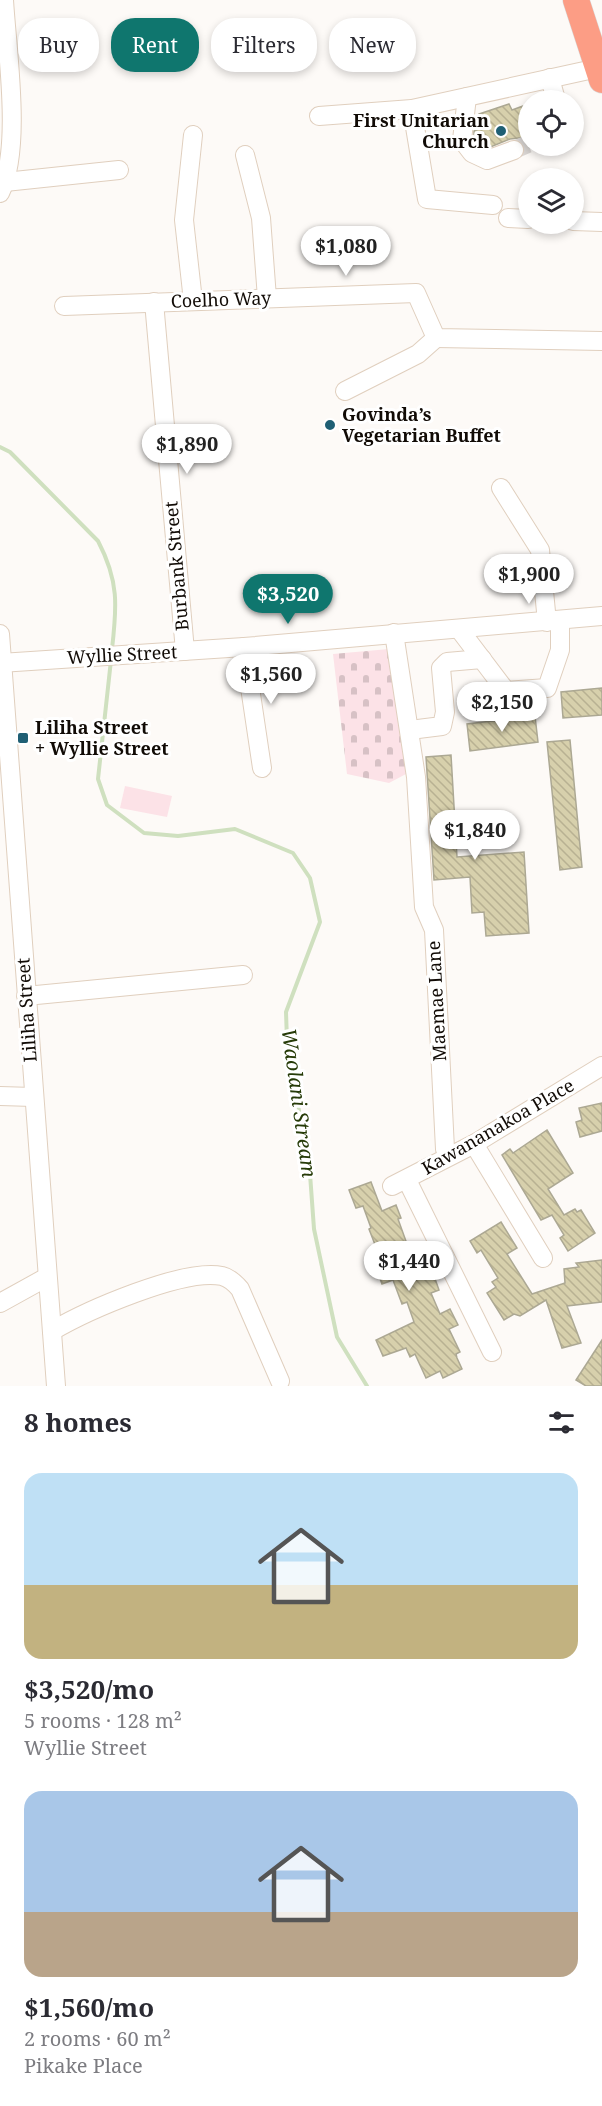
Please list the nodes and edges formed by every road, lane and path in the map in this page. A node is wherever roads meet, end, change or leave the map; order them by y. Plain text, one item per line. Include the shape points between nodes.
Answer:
1 (4, 0) edge
2 (576, 0) edge
3 (600, 74) edge
4 (550, 78) junction
5 (553, 90) edge
6 (467, 97) junction
7 (412, 109) junction
8 (320, 116) dead end
9 (193, 135) dead end
10 (514, 150) tunnel mouth
11 (245, 155) dead end
12 (118, 170) dead end
13 (3, 188) edge
14 (493, 205) dead end
15 (508, 218) dead end
16 (518, 218) edge
17 (584, 221) edge
18 (602, 222) edge
19 (267, 298) junction
20 (193, 301) junction
21 (154, 302) junction
22 (64, 306) dead end
23 (436, 338) junction
24 (602, 341) edge
25 (345, 391) dead end
26 (501, 488) dead end
27 (602, 616) edge
28 (554, 621) junction
29 (459, 628) junction
30 (393, 633) junction
31 (0, 634) edge
32 (244, 647) junction
33 (185, 651) junction
34 (482, 659) junction
35 (2, 663) edge
36 (410, 730) junction
37 (262, 768) dead end
38 (9, 886) edge
39 (243, 975) dead end
40 (26, 996) junction
41 (602, 1066) edge
42 (0, 1096) edge
43 (33, 1097) junction
44 (474, 1144) junction
45 (448, 1156) junction
46 (543, 1258) dead end
47 (47, 1277) junction
48 (0, 1303) edge
49 (52, 1331) junction
50 (492, 1352) dead end
51 (280, 1381) dead end
52 (56, 1386) edge

1 - 13 street via 11,127
2 - 3 highway
3 - 4 street
4 - 5 street
4 - 6 street
6 - 7 street
6 - 10 street via 462,140 472,153 487,160
7 - 8 street
7 - 14 street via 427,199
9 - 20 street via 184,220
11 - 19 street via 261,218
12 - 13 street
15 - 16 street
17 - 18 street
19 - 20 street, Coelho Way
19 - 23 street, Coelho Way via 416,293
20 - 21 street, Coelho Way
21 - 22 street, Coelho Way
21 - 33 street, Burbank Street
23 - 24 street
23 - 25 street via 418,354
26 - 28 street via 540,550
27 - 28 street, Wyllie Street
28 - 29 street, Wyllie Street
28 - 34 street via 560,650 547,688 506,691
29 - 30 street, Wyllie Street
29 - 34 street
30 - 32 street, Wyllie Street
30 - 36 street, Maemae Lane
31 - 35 street, Liliha Street
32 - 33 street, Wyllie Street
32 - 37 street
33 - 35 street, Wyllie Street
34 - 36 street via 447,662 441,668 445,712 442,726
35 - 38 street, Liliha Street
36 - 45 street, Maemae Lane via 424,907 434,930
38 - 40 street, Liliha Street
39 - 40 street
40 - 43 street, Liliha Street
41 - 44 street, Kawananakoa Place
42 - 43 street
43 - 47 street, Liliha Street
44 - 45 street, Kawananakoa Place
44 - 46 street
45 - 50 street, Kawananakoa Place via 399,1183
47 - 48 street
47 - 49 street, Liliha Street
49 - 51 street via 161,1285 194,1277 222,1276 240,1289
49 - 52 street, Liliha Street

